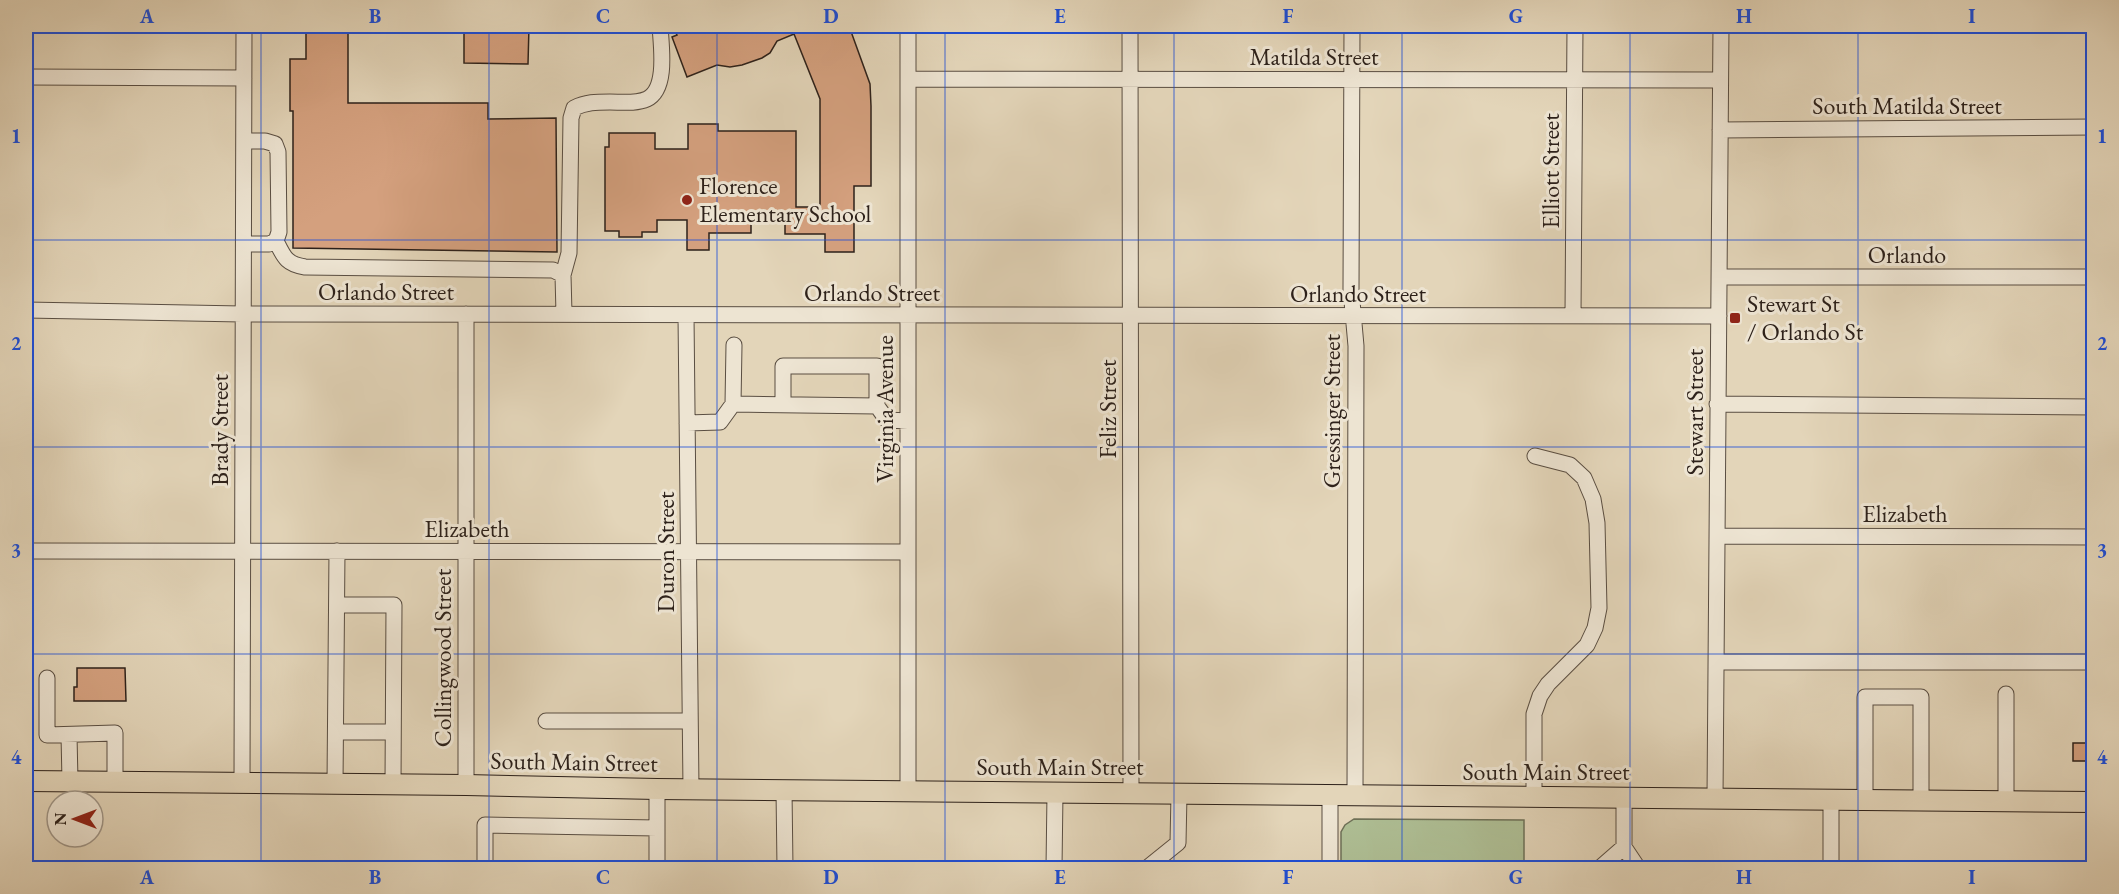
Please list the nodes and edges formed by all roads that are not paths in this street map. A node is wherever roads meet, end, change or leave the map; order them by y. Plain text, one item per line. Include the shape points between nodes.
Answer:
1 (244, 26) edge
2 (660, 26) edge
3 (908, 26) edge
4 (1130, 26) edge
5 (1352, 26) edge
6 (1575, 26) edge
7 (1720, 26) edge
8 (26, 77) edge
9 (244, 78) junction
10 (908, 79) junction
11 (1130, 80) junction
12 (1351, 80) junction
13 (1575, 80) junction
14 (1720, 80) junction
15 (2094, 127) edge
16 (1720, 130) junction
17 (244, 141) junction
18 (276, 241) junction
19 (244, 244) junction
20 (563, 275) junction
21 (2094, 277) edge
22 (1720, 278) junction
23 (26, 310) edge
24 (466, 314) junction
25 (564, 314) junction
26 (242, 315) junction
27 (686, 315) junction
28 (907, 316) junction
29 (1130, 316) junction
30 (1353, 316) junction
31 (1573, 316) junction
32 (1719, 316) junction
33 (734, 345) dead end
34 (734, 404) junction
35 (1717, 404) junction
36 (783, 405) junction
37 (877, 406) junction
38 (2094, 407) edge
39 (908, 422) junction
40 (687, 423) junction
41 (1535, 456) dead end
42 (1716, 536) junction
43 (2094, 537) edge
44 (26, 551) edge
45 (242, 551) junction
46 (337, 551) junction
47 (465, 551) junction
48 (688, 552) junction
49 (908, 552) junction
50 (337, 605) junction
51 (1716, 662) junction
52 (2094, 662) edge
53 (47, 678) dead end
54 (2006, 694) dead end
55 (546, 721) dead end
56 (690, 721) junction
57 (336, 732) junction
58 (393, 732) junction
59 (69, 735) junction
60 (26, 781) edge
61 (70, 782) junction
62 (115, 782) junction
63 (242, 783) junction
64 (335, 784) junction
65 (393, 784) junction
66 (466, 785) junction
67 (657, 789) junction
68 (690, 790) junction
69 (784, 790) junction
70 (908, 792) junction
71 (1055, 793) junction
72 (1131, 793) junction
73 (1179, 794) junction
74 (1330, 795) junction
75 (1355, 795) junction
76 (1534, 798) junction
77 (1624, 798) junction
78 (1715, 798) junction
79 (1831, 799) junction
80 (1865, 800) junction
81 (1921, 800) junction
82 (2006, 801) junction
83 (2094, 802) edge
84 (657, 828) junction
85 (1624, 847) junction
86 (485, 868) edge
87 (657, 868) edge
88 (785, 868) edge
89 (1054, 868) edge
90 (1147, 868) edge
91 (1330, 868) edge
92 (1600, 868) edge
93 (1638, 868) edge
94 (1830, 868) edge

1 - 9 street, Brady Street
2 - 20 street via 658,89 647,99 584,103 574,108 569,253
3 - 10 street, Virginia Avenue
4 - 11 street, Feliz Street
5 - 12 street, Gressinger Street
6 - 13 street, Elliott Street
7 - 14 street, Stewart Street
8 - 9 street
9 - 17 street, Brady Street
10 - 11 street, Matilda Street
10 - 28 street, Virginia Avenue
11 - 12 street, Matilda Street
11 - 29 street, Feliz Street
12 - 13 street, Matilda Street
12 - 30 street, Gressinger Street
13 - 14 street, Matilda Street
13 - 31 street, Elliott Street
14 - 16 street, Stewart Street
15 - 16 street, South Matilda Street
16 - 22 street, Stewart Street
17 - 18 street via 275,144 278,152
17 - 19 street, Brady Street
18 - 19 street
18 - 20 street via 285,259 294,266 553,270
19 - 26 street, Brady Street
20 - 25 street
21 - 22 street, Orlando
22 - 32 street, Stewart Street
23 - 26 street, Orlando Street
24 - 25 street, Orlando Street
24 - 26 street, Orlando Street
24 - 47 street, Collingwood Street
25 - 27 street, Orlando Street
26 - 45 street, Brady Street
27 - 28 street, Orlando Street
27 - 40 street, Duron Street
28 - 29 street, Orlando Street
28 - 39 street, Virginia Avenue
29 - 30 street, Orlando Street
29 - 72 street, Feliz Street
30 - 31 street, Orlando Street
30 - 75 street, Gressinger Street
31 - 32 street, Orlando Street
32 - 35 street, Stewart Street
33 - 34 street
34 - 36 street
34 - 40 street via 720,422
35 - 38 street
35 - 42 street, Stewart Street
36 - 37 street
36 - 37 street via 783,366 877,366
37 - 39 street via 886,420
39 - 49 street, Virginia Avenue
40 - 48 street, Duron Street
41 - 76 street via 1570,465 1589,489 1597,523 1599,608 1587,645 1540,696 1534,714
42 - 43 street, Elizabeth
42 - 51 street, Stewart Street
44 - 45 street, Elizabeth
45 - 46 street, Elizabeth
45 - 63 street, Brady Street
46 - 47 street, Elizabeth
46 - 50 street
47 - 48 street, Elizabeth
47 - 66 street, Collingwood Street
48 - 49 street, Elizabeth
48 - 56 street, Duron Street
49 - 70 street, Virginia Avenue
50 - 57 street
50 - 58 street via 394,604
51 - 52 street
51 - 78 street, Stewart Street
53 - 59 street via 47,735
54 - 82 street
55 - 56 street
56 - 68 street, Duron Street
57 - 58 street
57 - 64 street
58 - 65 street
59 - 61 street
59 - 62 street via 115,733
60 - 61 main road, South Main Street
61 - 62 main road, South Main Street
62 - 63 main road, South Main Street
63 - 64 main road, South Main Street
64 - 65 main road, South Main Street
65 - 66 main road, South Main Street
66 - 67 main road, South Main Street
67 - 68 main road, South Main Street
67 - 84 street
68 - 69 main road, South Main Street
69 - 70 main road, South Main Street
69 - 88 street
70 - 71 main road, South Main Street
71 - 72 main road, South Main Street
71 - 89 street
72 - 73 main road, South Main Street
73 - 74 main road, South Main Street
73 - 90 street via 1178,843
74 - 75 main road, South Main Street
74 - 91 street
75 - 76 main road, South Main Street
76 - 77 main road, South Main Street
77 - 78 main road, South Main Street
77 - 85 street
78 - 79 main road, South Main Street
79 - 80 main road, South Main Street
79 - 94 street
80 - 81 main road, South Main Street
80 - 81 street via 1865,697 1921,697
81 - 82 main road, South Main Street
82 - 83 main road, South Main Street
84 - 86 street via 485,825
84 - 87 street
85 - 92 street
85 - 93 street

